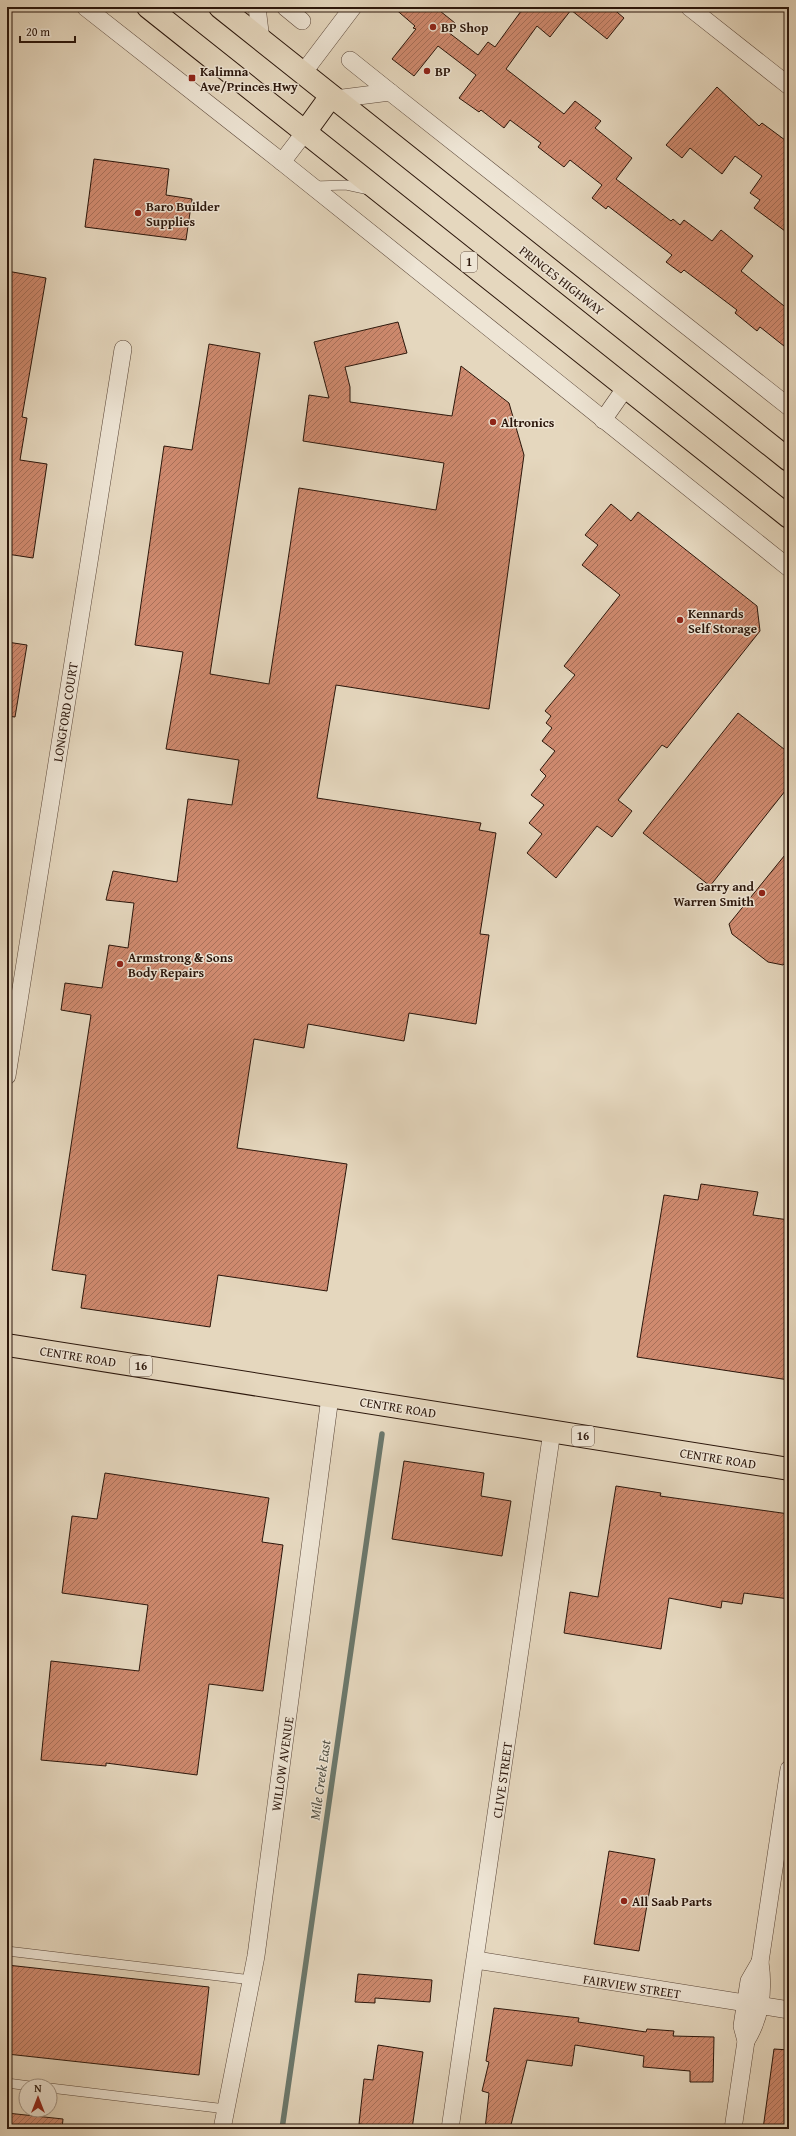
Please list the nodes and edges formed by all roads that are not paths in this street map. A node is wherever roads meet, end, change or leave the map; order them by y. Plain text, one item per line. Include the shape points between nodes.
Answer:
1 (85, 7) edge
2 (148, 7) edge
3 (220, 7) edge
4 (257, 7) edge
5 (285, 7) edge
6 (353, 7) edge
7 (688, 7) edge
8 (302, 20) dead end
9 (261, 40) junction
10 (350, 60) dead end
11 (303, 73) junction
12 (789, 86) edge
13 (390, 92) junction
14 (333, 98) junction
15 (305, 132) junction
16 (282, 162) junction
17 (312, 186) junction
18 (385, 195) junction
19 (123, 349) dead end
20 (626, 387) junction
21 (789, 407) edge
22 (603, 420) junction
23 (789, 460) edge
24 (789, 517) edge
25 (789, 568) edge
26 (7, 1076) edge
27 (7, 1345) edge
28 (330, 1397) junction
29 (552, 1431) junction
30 (789, 1469) edge
31 (789, 1769) edge
32 (7, 1951) edge
33 (476, 1960) junction
34 (252, 1980) junction
35 (752, 2005) junction
36 (789, 2010) edge
37 (7, 2083) edge
38 (18, 2084) edge
39 (58, 2089) edge
40 (226, 2109) junction
41 (222, 2129) edge
42 (450, 2129) edge
43 (733, 2129) edge

1 - 16 street
2 - 15 main road, 1
3 - 9 main road, PRINCES HIGHWAY
4 - 9 street
5 - 8 street
6 - 11 street
7 - 12 street
9 - 11 main road, PRINCES HIGHWAY
10 - 13 street
11 - 14 main road, PRINCES HIGHWAY
13 - 14 street
13 - 21 street
14 - 15 main road
14 - 23 main road, PRINCES HIGHWAY
15 - 16 street
15 - 18 main road, 1
16 - 17 street
17 - 18 lane via 346,185
17 - 22 street
18 - 20 main road, 1
19 - 26 street, LONGFORD COURT
20 - 22 street
20 - 24 main road, 1
22 - 25 street
27 - 28 main road, CENTRE ROAD / 16
28 - 29 main road, CENTRE ROAD / 16
28 - 34 street, WILLOW AVENUE
29 - 30 main road, CENTRE ROAD / 16
29 - 33 street, CLIVE STREET
31 - 35 street via 760,1962 749,1981
32 - 34 lane
33 - 35 street, FAIRVIEW STREET
33 - 42 street, CLIVE STREET
34 - 40 street, WILLOW AVENUE
35 - 36 street, FAIRVIEW STREET
35 - 43 street via 742,2026 746,2041
37 - 38 lane
39 - 40 lane
40 - 41 street, WILLOW AVENUE

